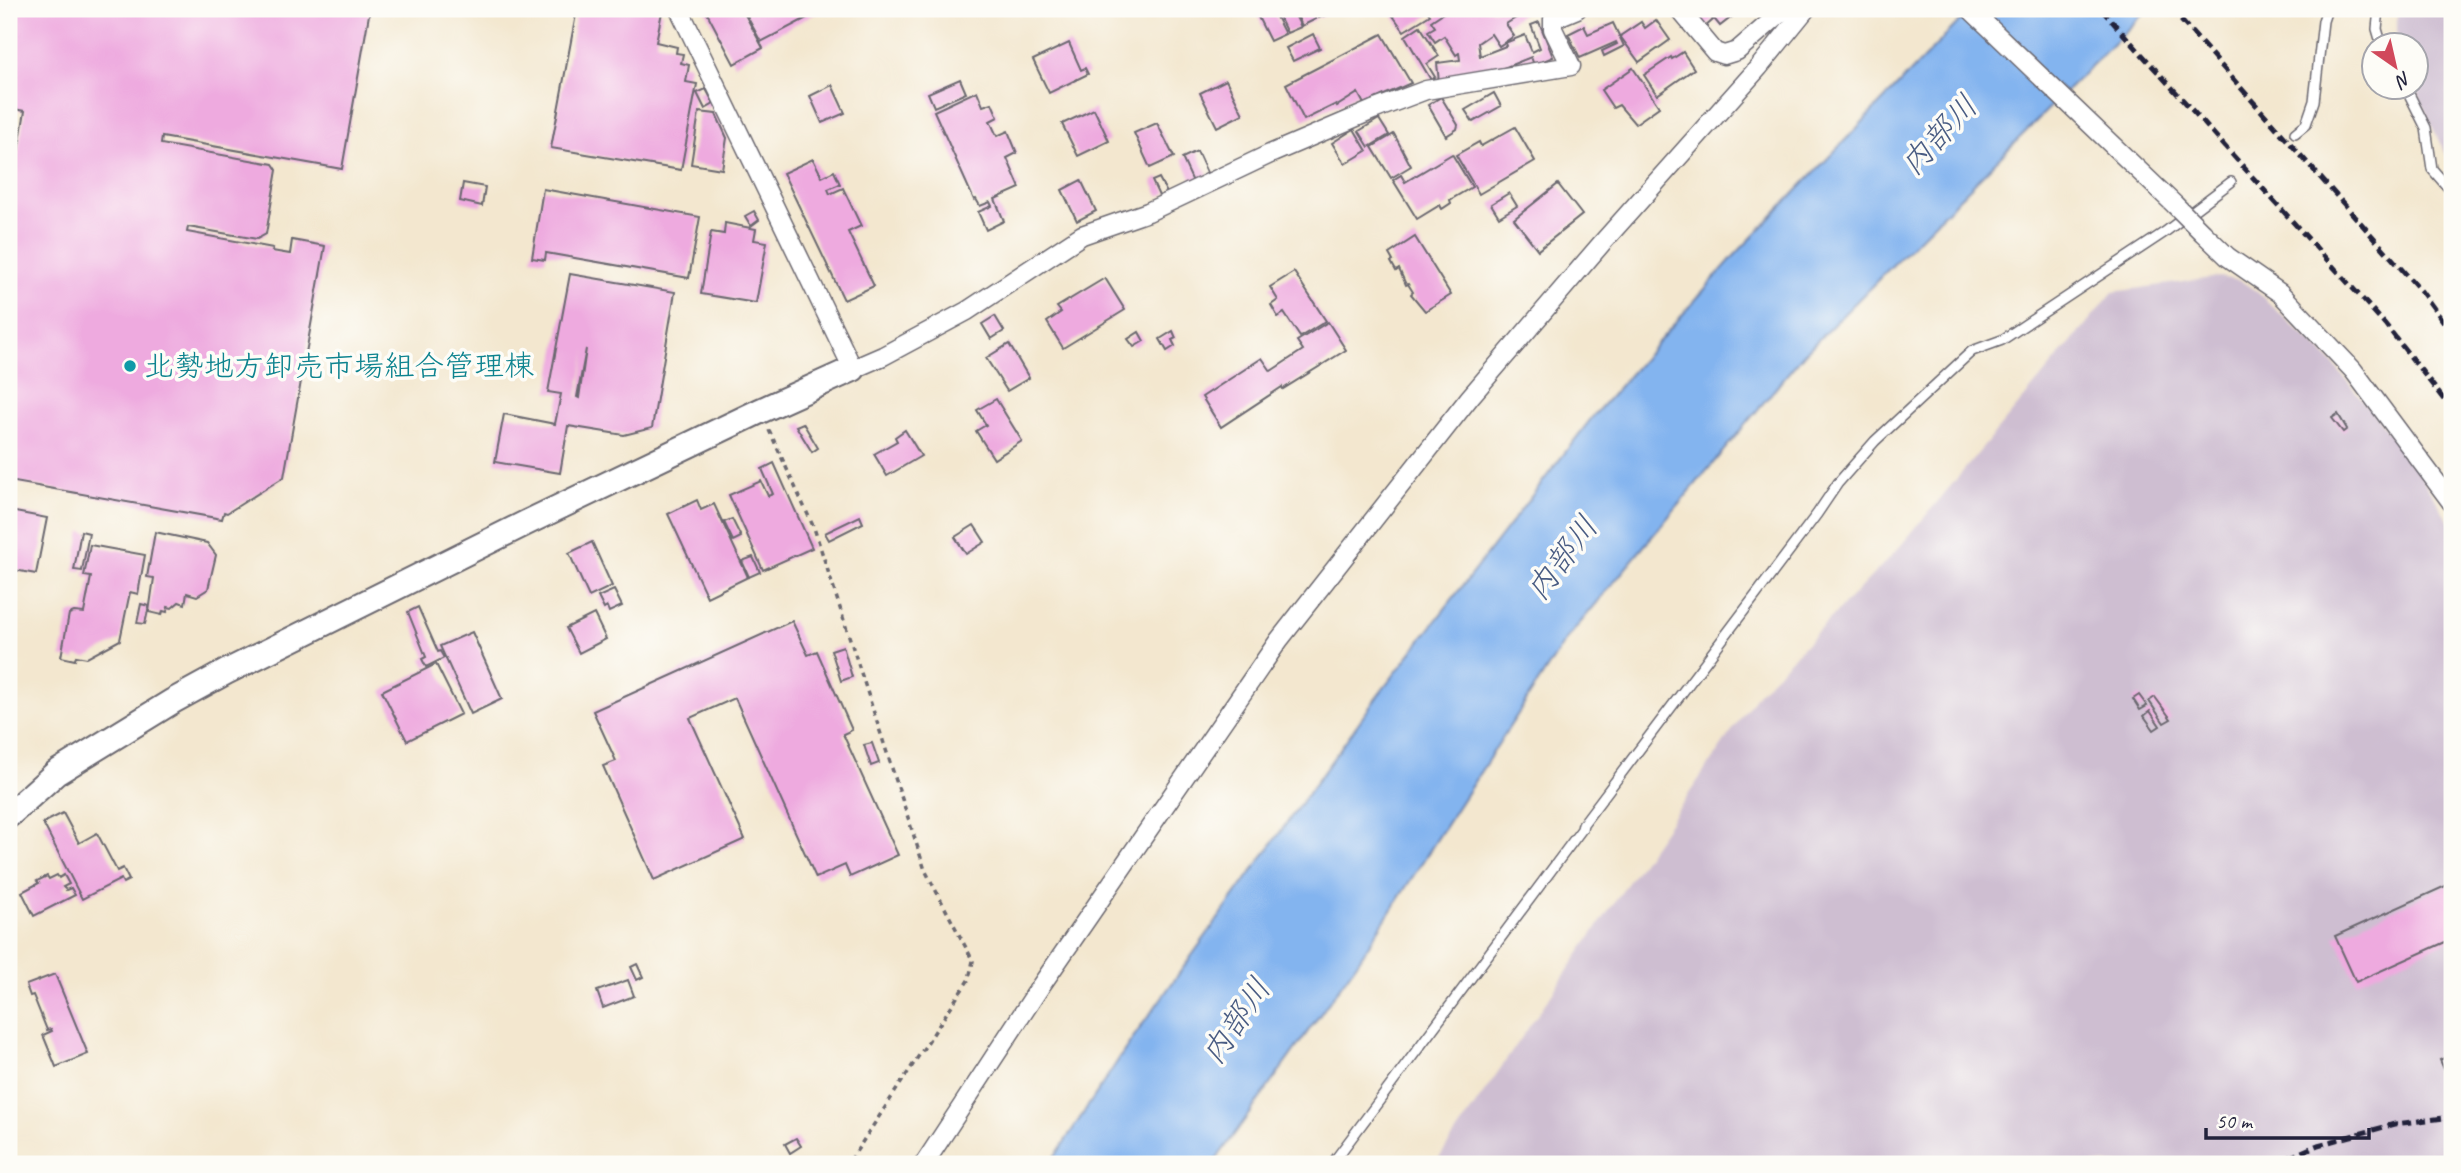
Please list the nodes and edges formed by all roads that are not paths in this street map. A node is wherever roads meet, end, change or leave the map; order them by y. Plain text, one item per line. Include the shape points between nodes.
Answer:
1 (679, 9) edge
2 (1577, 9) edge
3 (1679, 9) edge
4 (1785, 9) edge
5 (1806, 9) edge
6 (1970, 9) edge
7 (2327, 9) edge
8 (2379, 9) edge
9 (2378, 32) edge
10 (2413, 102) edge
11 (2295, 133) dead end
12 (2231, 182) dead end
13 (2452, 192) edge
14 (853, 369) junction
15 (2452, 503) edge
16 (9, 815) edge
17 (924, 1164) edge
18 (1332, 1164) edge

1 - 14 street
2 - 14 street via 1553,19 1553,29 1571,66 1426,90 1373,110 1148,212 1082,235 967,311
3 - 4 street via 1715,52 1724,55 1737,51
5 - 17 street via 1470,397 1312,596 1168,798
6 - 15 street, bridge via 2228,257 2280,293 2353,370
7 - 11 lane via 2314,101 2306,124
8 - 9 lane
10 - 13 lane via 2426,128 2432,169
12 - 18 lane via 2155,239 2002,340 1972,351 1875,441 1838,483
14 - 16 street via 226,672 56,773

